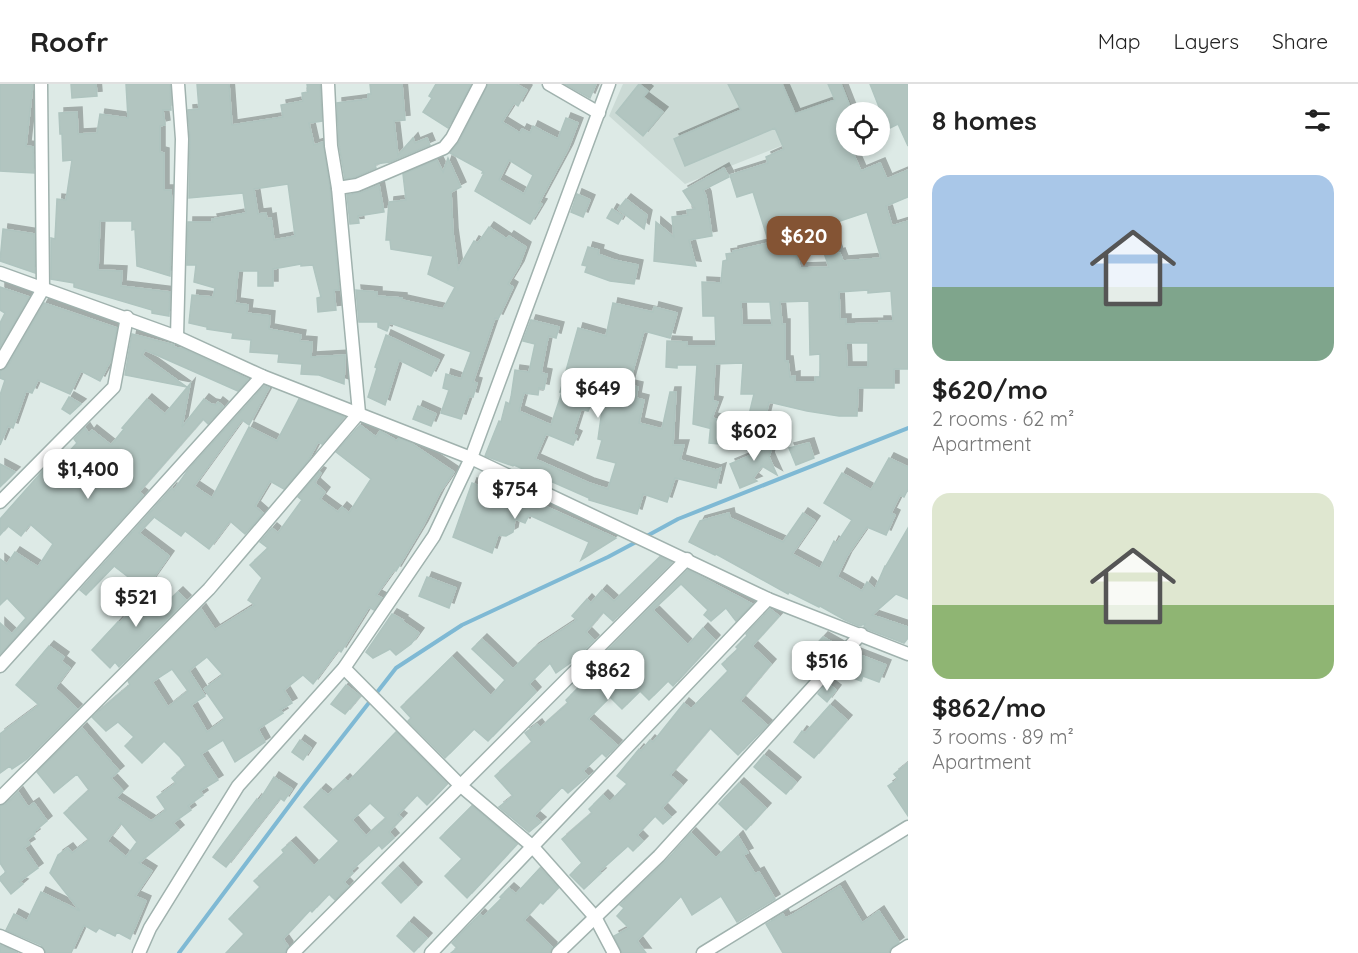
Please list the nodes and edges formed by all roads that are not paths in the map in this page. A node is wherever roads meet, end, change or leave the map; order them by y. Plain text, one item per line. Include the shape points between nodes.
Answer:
1 (41, 84) edge
2 (178, 84) edge
3 (328, 84) edge
4 (480, 84) edge
5 (549, 84) edge
6 (609, 84) edge
7 (599, 112) junction
8 (338, 188) junction
9 (0, 273) edge
10 (43, 289) junction
11 (127, 317) junction
12 (177, 337) junction
13 (0, 363) edge
14 (262, 376) junction
15 (359, 413) junction
16 (471, 458) junction
17 (0, 501) edge
18 (687, 559) junction
19 (768, 599) junction
20 (861, 634) junction
21 (908, 654) edge
22 (0, 666) edge
23 (344, 668) junction
24 (461, 786) junction
25 (0, 798) edge
26 (908, 826) edge
27 (532, 846) junction
28 (596, 917) junction
29 (0, 936) edge
30 (908, 946) edge
31 (38, 953) edge
32 (139, 953) edge
33 (293, 953) edge
34 (430, 953) edge
35 (558, 953) edge
36 (614, 953) edge
37 (703, 953) edge
38 (897, 953) edge

1 - 10 street
2 - 12 street via 182,139
3 - 8 street
4 - 8 street via 444,148 357,185
5 - 7 street
6 - 7 street
7 - 16 street
8 - 15 street
9 - 10 street
10 - 11 street
10 - 13 street
11 - 12 street
11 - 17 street via 114,387
12 - 14 street
14 - 15 street
14 - 22 street
15 - 16 street
15 - 25 street via 209,589
16 - 18 street
16 - 23 street via 434,536
18 - 19 street
18 - 24 street
19 - 20 street
19 - 27 street
20 - 21 street
20 - 28 street via 658,856
23 - 24 street
23 - 32 street via 238,786 150,928
24 - 27 street
24 - 33 street
26 - 37 street
27 - 28 street
27 - 34 street
28 - 35 street
28 - 36 street
29 - 31 street
30 - 38 street

